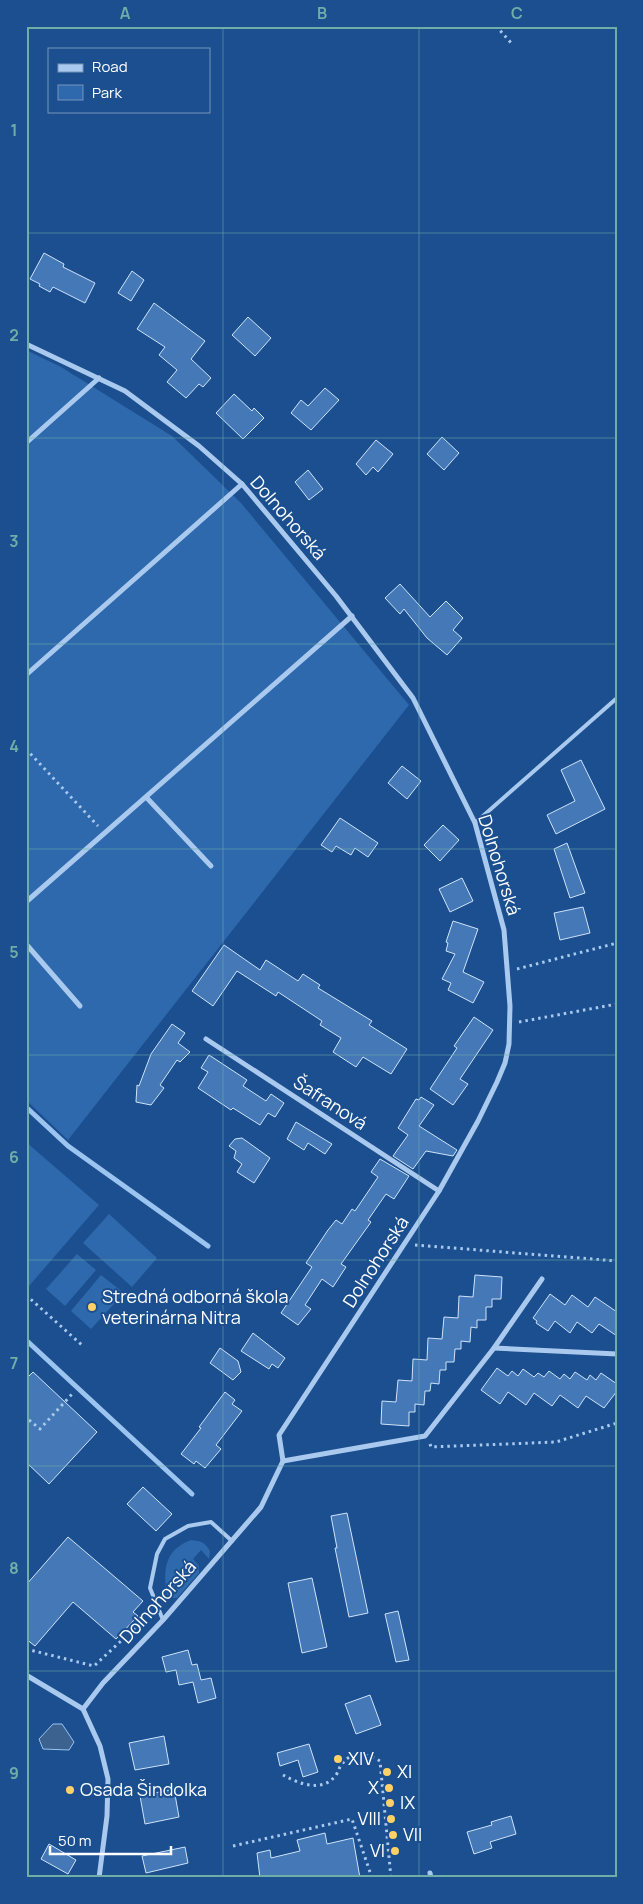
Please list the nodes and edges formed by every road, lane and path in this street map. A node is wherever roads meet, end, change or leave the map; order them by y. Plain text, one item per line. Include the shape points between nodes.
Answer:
1 (496, 26) edge
2 (513, 45) dead end
3 (26, 344) edge
4 (99, 378) junction
5 (26, 443) edge
6 (242, 484) junction
7 (352, 616) junction
8 (26, 675) edge
9 (617, 698) edge
10 (26, 749) edge
11 (146, 797) junction
12 (475, 823) junction
13 (105, 833) junction
14 (211, 866) dead end
15 (26, 902) edge
16 (617, 943) edge
17 (26, 944) edge
18 (507, 970) junction
19 (617, 1004) edge
20 (80, 1006) dead end
21 (522, 1021) dead end
22 (206, 1039) dead end
23 (439, 1191) junction
24 (404, 1244) junction
25 (617, 1260) edge
26 (542, 1279) dead end
27 (26, 1295) edge
28 (83, 1346) dead end
29 (494, 1348) junction
30 (617, 1354) edge
31 (73, 1393) dead end
32 (30, 1420) dead end
33 (617, 1423) edge
34 (425, 1436) junction
35 (283, 1461) junction
36 (232, 1541) junction
37 (150, 1588) junction
38 (163, 1620) junction
39 (26, 1649) edge
40 (94, 1666) junction
41 (97, 1670) dead end
42 (26, 1675) edge
43 (83, 1709) junction
44 (283, 1775) dead end
45 (233, 1846) dead end
46 (99, 1878) edge
47 (372, 1878) edge
48 (391, 1878) edge

1 - 2 path
3 - 4 street, Dolnohorská
4 - 5 street
4 - 6 street, Dolnohorská via 125,391
6 - 7 street, Dolnohorská
6 - 8 street
7 - 11 street
7 - 12 street, Dolnohorská via 413,698
9 - 12 lane
10 - 13 path
11 - 13 street
11 - 14 street
12 - 18 street, Dolnohorská via 504,930
13 - 15 street
16 - 18 path
17 - 20 street
18 - 23 street, Dolnohorská via 510,1024 504,1063 478,1121
19 - 21 path
22 - 23 street, Šafranová
23 - 24 street, Dolnohorská
24 - 25 path
24 - 35 street, Dolnohorská via 279,1435
26 - 29 street
27 - 28 path
29 - 30 street
29 - 34 street
31 - 32 path via 40,1429
33 - 34 path via 556,1442 431,1447
34 - 35 street
35 - 36 street, Dolnohorská via 261,1507
36 - 37 lane via 211,1522 188,1526 165,1539 157,1554
36 - 38 street, Dolnohorská
37 - 38 lane
37 - 40 path via 149,1615
38 - 43 street, Dolnohorská via 102,1683
39 - 40 path
40 - 41 path
42 - 43 street
43 - 46 street via 100,1746 108,1779
44 - 48 path via 298,1784 326,1784 336,1776 342,1762 357,1754 369,1754 380,1762
45 - 47 path via 352,1819

